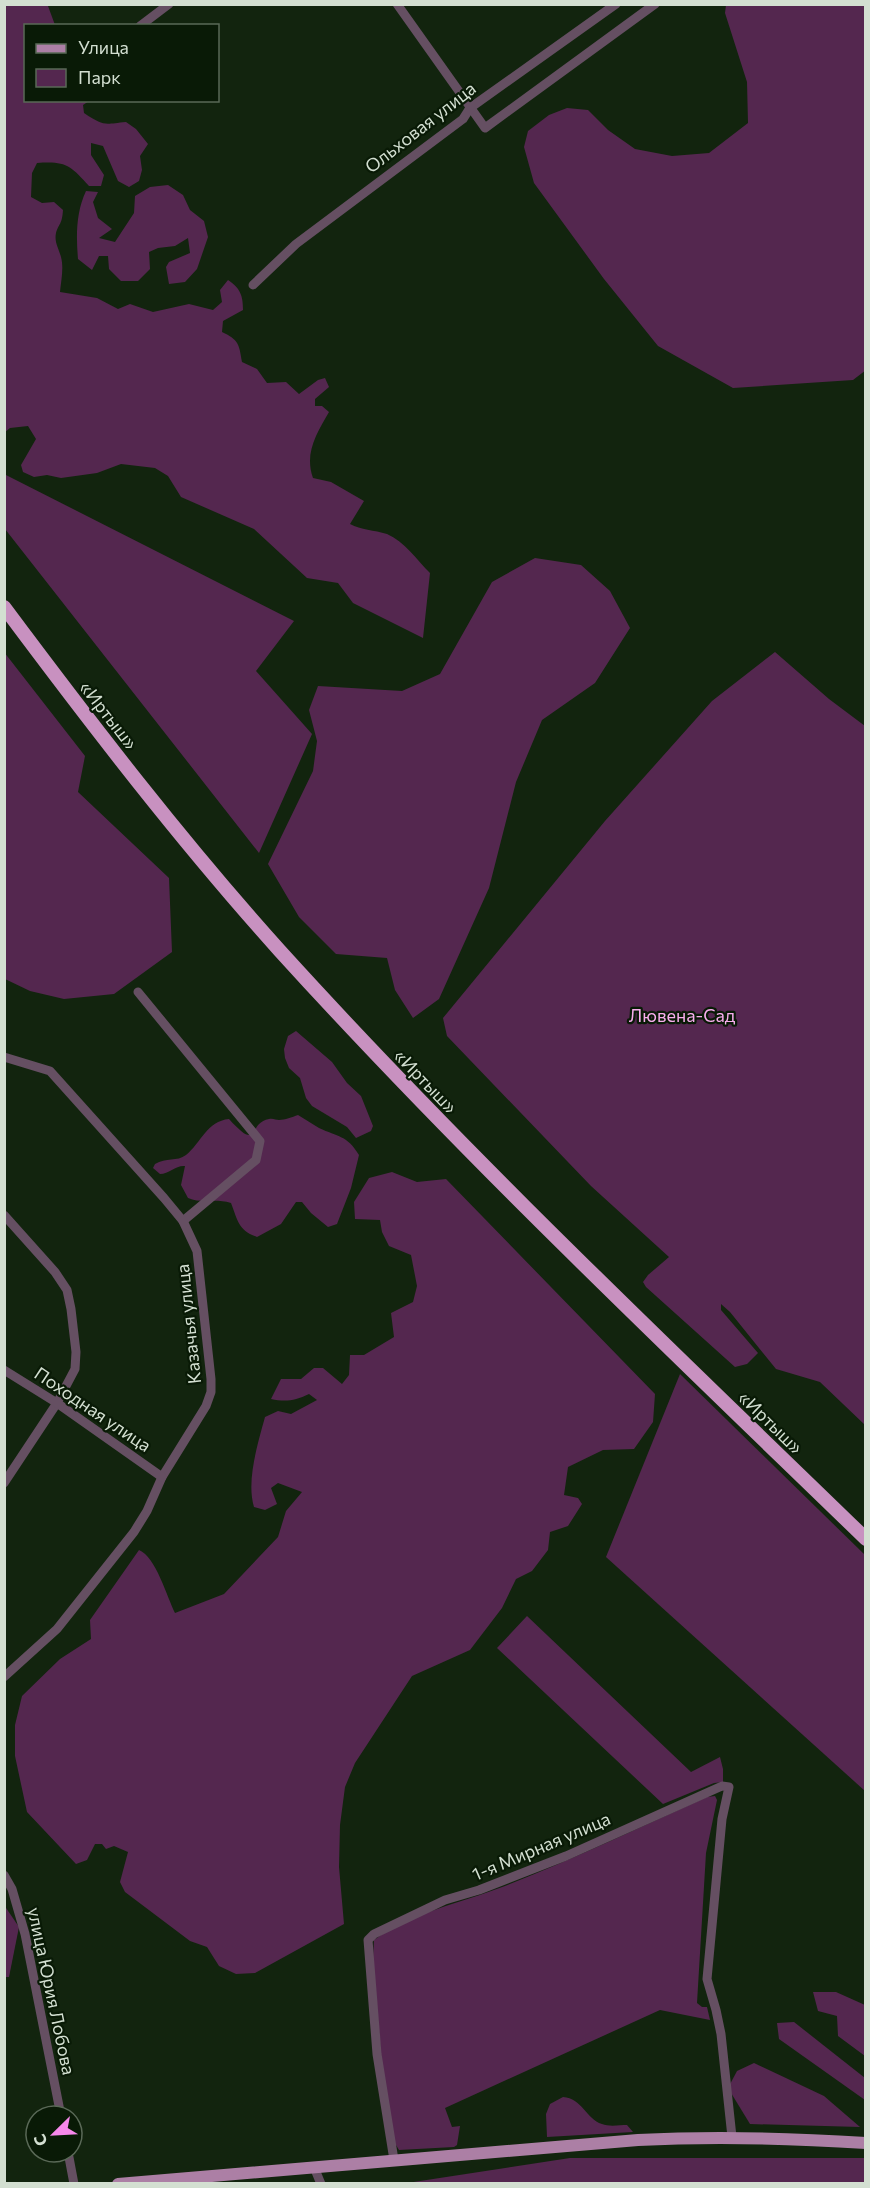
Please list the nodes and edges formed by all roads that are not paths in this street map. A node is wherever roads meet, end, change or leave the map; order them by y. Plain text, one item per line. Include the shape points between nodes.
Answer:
1 (169, 4) edge
2 (397, 4) edge
3 (616, 4) edge
4 (655, 4) edge
5 (143, 24) edge
6 (470, 108) junction
7 (253, 285) dead end
8 (4, 607) edge
9 (138, 992) dead end
10 (4, 1058) edge
11 (4, 1215) edge
12 (183, 1221) junction
13 (4, 1370) edge
14 (57, 1403) junction
15 (162, 1477) junction
16 (4, 1483) edge
17 (866, 1539) edge
18 (4, 1677) edge
19 (4, 1875) edge
20 (60, 2104) edge
21 (732, 2137) junction
22 (866, 2143) edge
23 (394, 2160) junction
24 (70, 2164) edge
25 (314, 2167) junction
26 (224, 2179) edge
27 (74, 2184) edge
28 (118, 2184) edge
29 (321, 2184) edge

1 - 5 street
2 - 6 street
3 - 6 street, Ольховая улица
4 - 6 street via 485,128
6 - 7 street, Ольховая улица via 296,244
8 - 17 highway, «Иртыш» via 127,767 278,949 458,1140
9 - 12 street via 260,1141 256,1160
10 - 12 street, Казачья улица via 50,1071
11 - 14 street via 67,1290 75,1369
12 - 15 street, Казачья улица via 197,1251 211,1392
13 - 14 street, Походная улица
14 - 15 street, Походная улица
14 - 16 street
15 - 18 street, Казачья улица via 134,1532 57,1629
19 - 20 street, улица Юрия Лобова via 25,1934
21 - 22 main road
21 - 23 main road via 638,2140
21 - 23 street, 1-я Мирная улица via 721,2034 707,1979 722,1819 729,1787 716,1787 566,1856 445,1900 368,1940 377,2054
23 - 25 main road
24 - 27 street
25 - 26 main road
25 - 29 street
26 - 28 main road

